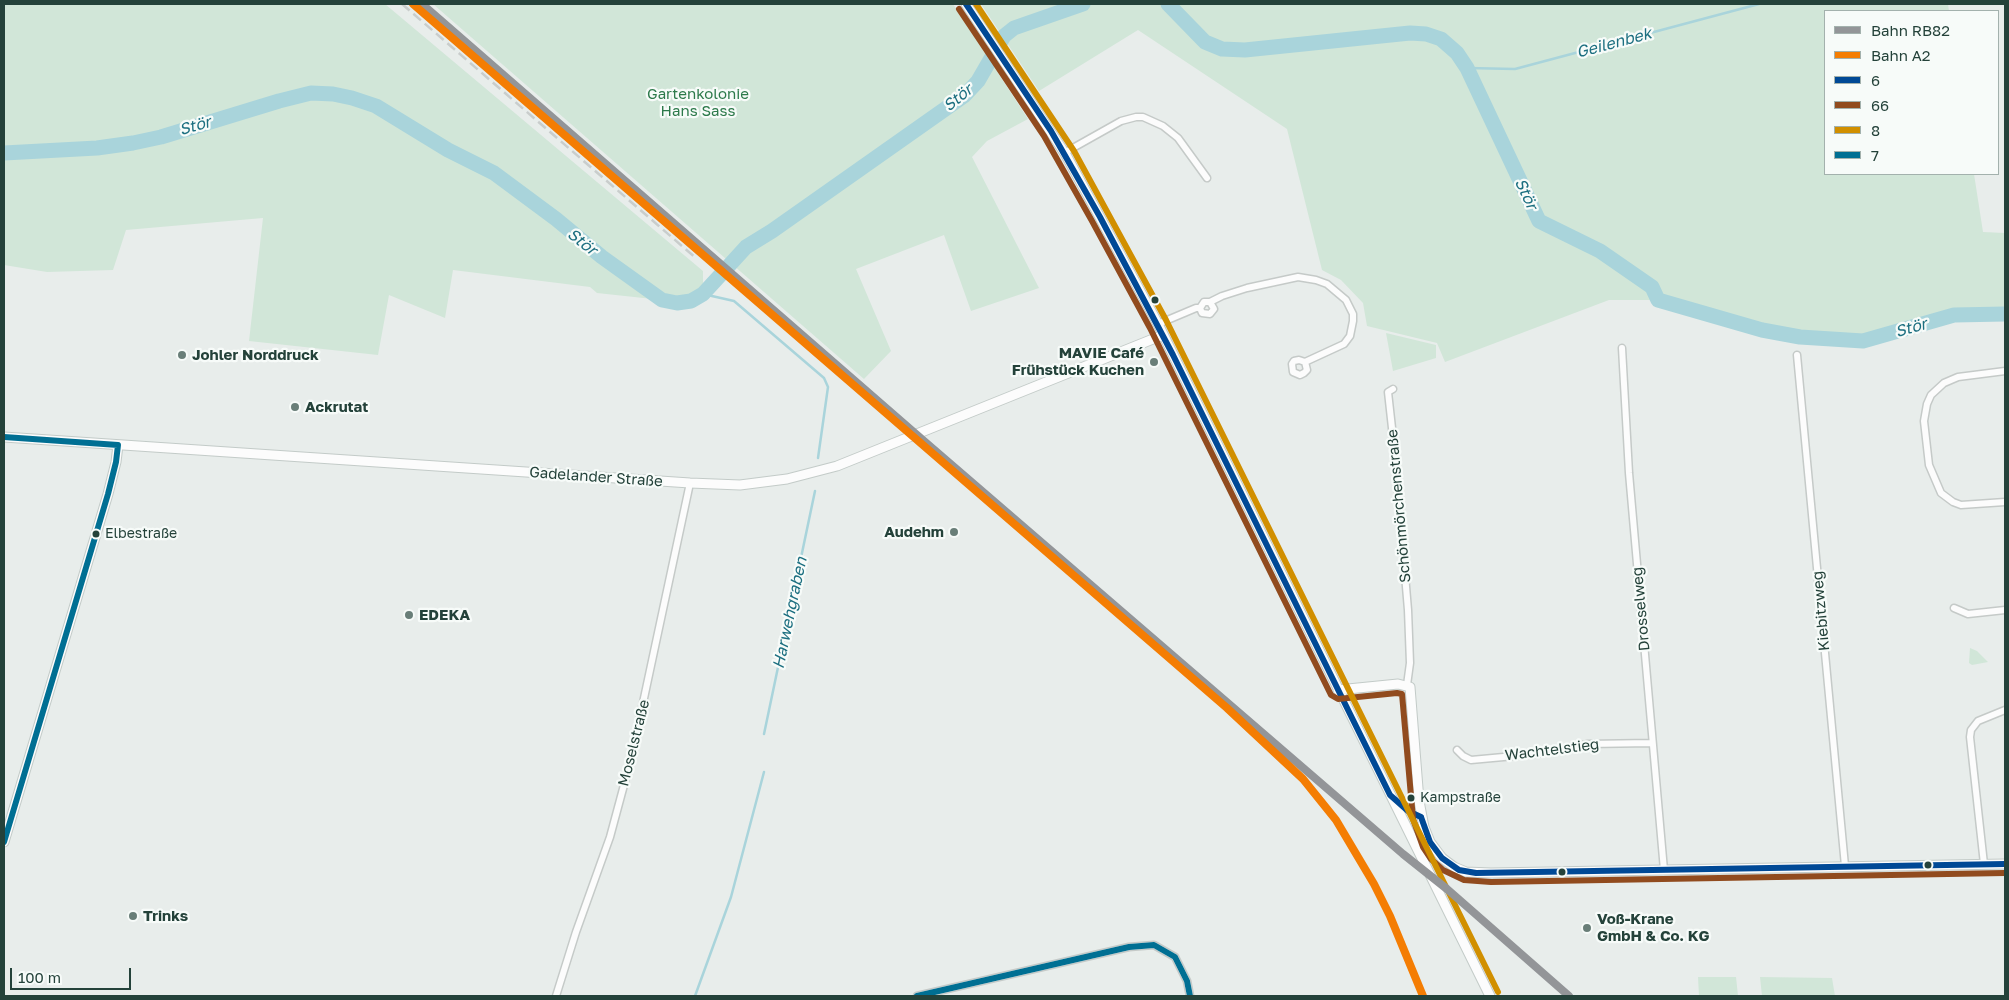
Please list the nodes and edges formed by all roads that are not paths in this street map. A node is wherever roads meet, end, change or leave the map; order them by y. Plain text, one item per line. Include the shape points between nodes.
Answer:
1 (966, 4) edge
2 (1064, 153) junction
3 (1207, 178) dead end
4 (1210, 302) junction
5 (1200, 308) junction
6 (1158, 324) junction
7 (1163, 335) junction
8 (1622, 348) dead end
9 (1798, 355) dead end
10 (1305, 362) dead end
11 (2005, 371) edge
12 (1393, 389) dead end
13 (4, 437) edge
14 (118, 444) junction
15 (690, 483) junction
16 (2005, 502) edge
17 (1954, 608) dead end
18 (2005, 610) edge
19 (1407, 685) junction
20 (1338, 690) junction
21 (2005, 710) edge
22 (1652, 742) junction
23 (1457, 750) dead end
24 (4, 842) edge
25 (1984, 864) junction
26 (2005, 864) edge
27 (1845, 866) junction
28 (1664, 870) junction
29 (556, 996) edge
30 (917, 996) edge
31 (1190, 996) edge
32 (1490, 996) edge

1 - 2 street
2 - 3 street via 1121,121 1143,117 1163,126 1178,138
2 - 6 street
4 - 5 street via 1204,302
4 - 5 street via 1214,309 1210,314 1202,313
4 - 10 street via 1247,288 1289,279 1306,278 1327,284 1351,308 1352,331 1339,347
5 - 6 street
6 - 7 street
7 - 15 street, Gadelander Straße via 837,466 764,482
7 - 20 street
8 - 22 street, Drosselweg via 1627,452
9 - 27 street, Kiebitzweg
11 - 16 street via 1958,377 1944,383 1931,395 1924,421 1929,465 1940,493 1961,505
12 - 19 street, Schönmörchenstraße via 1388,392 1408,610 1410,663
13 - 14 street, Gadelander Straße
14 - 15 street, Gadelander Straße
14 - 24 street via 108,494
15 - 29 street, Moselstraße via 632,759 610,837
17 - 18 street via 1968,614
19 - 20 street
19 - 28 street, Schönmörchenstraße via 1411,690 1422,817 1430,842 1442,858 1460,870 1476,873
20 - 32 street
21 - 25 street via 1978,721 1971,730
22 - 23 street, Wachtelstieg via 1588,744 1536,754 1470,760
22 - 28 street, Drosselweg
25 - 26 street
25 - 27 street
27 - 28 street
30 - 31 street via 1129,947 1154,945 1175,957 1187,981

